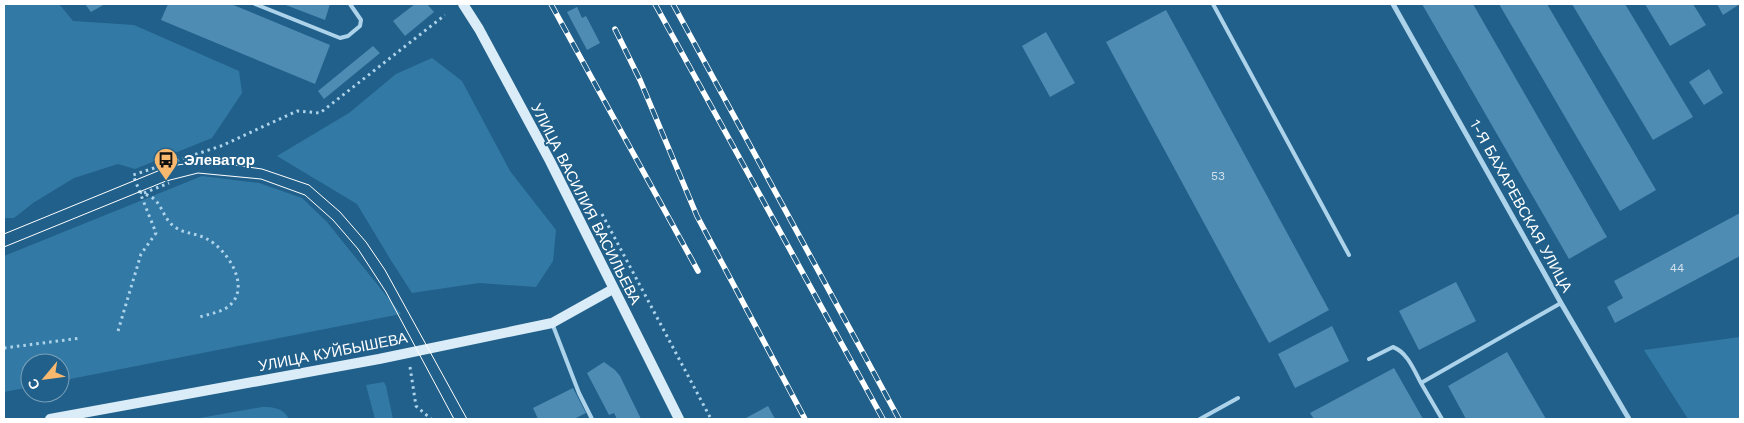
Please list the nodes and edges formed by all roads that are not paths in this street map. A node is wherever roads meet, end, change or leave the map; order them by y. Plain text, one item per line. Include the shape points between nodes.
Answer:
1 (255, 4) edge
2 (350, 4) edge
3 (463, 4) edge
4 (1213, 4) edge
5 (1393, 4) edge
6 (1349, 255) dead end
7 (613, 289) junction
8 (1561, 303) junction
9 (552, 323) junction
10 (1368, 359) dead end
11 (1421, 383) junction
12 (1238, 398) dead end
13 (1206, 418) edge
14 (50, 419) edge
15 (592, 419) edge
16 (679, 419) edge
17 (1200, 419) edge
18 (1442, 419) edge
19 (1629, 419) edge

1 - 2 lane via 340,38 360,26
3 - 7 main road, УЛИЦА ВАСИЛИЯ ВАСИЛЬЕВА via 550,161
4 - 6 lane
5 - 8 street, 1-Я БАХАРЕВСКАЯ УЛИЦА
7 - 9 main road, УЛИЦА КУЙБЫШЕВА
7 - 16 main road, УЛИЦА ВАСИЛИЯ ВАСИЛЬЕВА
8 - 11 lane
8 - 19 street, 1-Я БАХАРЕВСКАЯ УЛИЦА
9 - 14 main road, УЛИЦА КУЙБЫШЕВА
9 - 15 lane
10 - 11 lane via 1393,347 1400,350
11 - 18 lane
12 - 13 lane
13 - 17 lane

